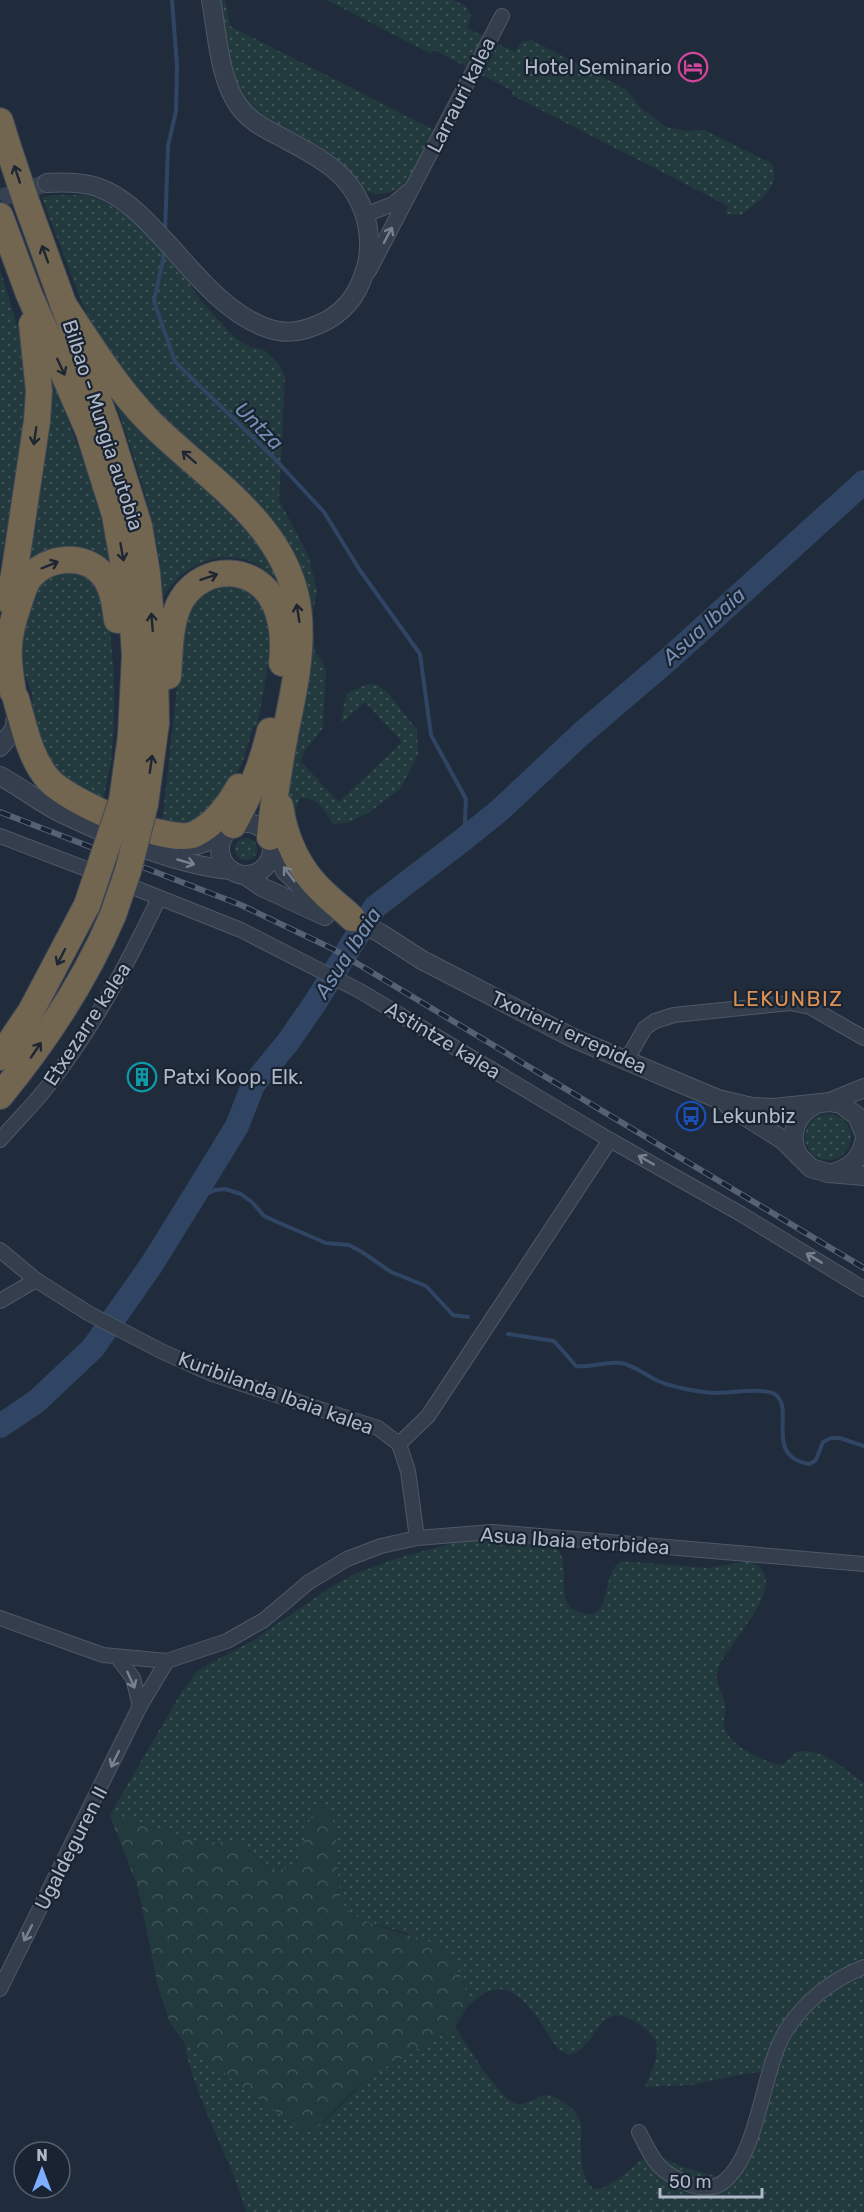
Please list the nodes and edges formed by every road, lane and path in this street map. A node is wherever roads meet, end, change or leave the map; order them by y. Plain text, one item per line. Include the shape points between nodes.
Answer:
1 (211, 0) edge
2 (502, 16) dead end
3 (3, 133) edge
4 (420, 175) junction
5 (47, 183) tunnel mouth
6 (365, 214) junction
7 (0, 216) edge
8 (360, 286) junction
9 (29, 294) junction
10 (63, 304) junction
11 (0, 620) edge
12 (11, 697) edge
13 (156, 723) junction
14 (267, 741) junction
15 (0, 747) edge
16 (0, 776) edge
17 (277, 777) junction
18 (126, 801) junction
19 (228, 831) junction
20 (0, 836) edge
21 (271, 840) junction
22 (238, 873) junction
23 (159, 898) junction
24 (351, 922) junction
25 (864, 1038) edge
26 (0, 1057) edge
27 (626, 1061) junction
28 (864, 1088) edge
29 (0, 1096) edge
30 (718, 1099) junction
31 (826, 1102) junction
32 (864, 1133) edge
33 (0, 1140) edge
34 (610, 1140) junction
35 (864, 1142) edge
36 (799, 1157) junction
37 (836, 1172) junction
38 (864, 1176) edge
39 (0, 1250) edge
40 (36, 1280) junction
41 (864, 1289) edge
42 (0, 1301) edge
43 (399, 1444) junction
44 (417, 1538) junction
45 (864, 1564) edge
46 (0, 1618) edge
47 (117, 1657) junction
48 (167, 1661) junction
49 (140, 1706) junction
50 (864, 1967) edge
51 (0, 1989) edge
52 (639, 2132) dead end

1 - 6 street via 227,84 238,105 257,124 331,165 354,192
2 - 4 street, Larrauri kalea
10 -> 3 highway, Bilbao - Mungia autobia, bridge
4 - 6 street via 393,204
8 -> 4 street
5 - 8 street via 97,187 121,198 239,314 277,332 302,331 335,316
6 - 8 street via 368,259
7 - 9 highway, Bilbao - Mungia autobia
9 -> 11 highway via 39,391 37,421 14,575
9 -> 18 highway, Bilbao - Mungia autobia via 89,432 115,515 132,611 135,665
13 -> 10 highway, Bilbao - Mungia autobia via 152,621 138,526 109,430
17 -> 10 highway via 300,645 299,614 285,566 273,543 243,506 149,421 119,387
12 - 14 highway via 30,748 49,781 64,794 95,809 163,834 195,834 221,813
12 - 15 street via 9,738
12 -> 18 highway via 10,627 29,579 37,570 63,560 76,560 96,568 110,587 116,610
12 - 19 street via 24,759 52,792 167,842 197,845
13 -> 14 highway via 167,687 176,612 181,600 197,582 210,575 241,575 267,592 280,619 282,671
18 -> 13 highway, Bilbao - Mungia autobia
14 - 19 highway via 247,802
16 -> 22 street, Txorierri errepidea via 62,814 141,847 188,863
17 - 21 highway
17 - 24 highway via 282,822 293,852 308,876
18 -> 26 highway, bridge via 87,904 31,1011
29 -> 18 highway, Bilbao - Mungia autobia, bridge via 33,1055 78,986 113,915 132,860
19 - 21 street via 247,822 254,823
19 - 22 street via 220,843 222,858
20 - 23 street, Astintze kalea
21 - 22 street via 271,857 264,868 251,874
24 -> 21 street, Txorierri errepidea via 314,898 285,871
22 - 24 street, Txorierri errepidea via 262,887
23 - 33 street, Etxezarre kalea via 131,956 70,1056
23 - 34 street, Astintze kalea via 241,930 317,969
24 - 27 street, Txorierri errepidea via 575,1039
25 - 27 street via 810,1007 790,1003 674,1015 655,1021 645,1028
27 - 30 street, Txorierri errepidea
28 - 31 street
30 - 31 street, Txorierri errepidea via 774,1108
30 - 36 street, Txorierri errepidea via 783,1140
31 - 32 street via 850,1109
31 - 36 street via 806,1110 796,1124 793,1141
41 -> 34 street, Astintze kalea
34 - 43 street via 428,1416
35 - 37 street via 860,1156
36 - 37 street, Txorierri errepidea via 819,1172
37 - 38 street, Txorierri errepidea
39 - 40 street, Kuribilanda Ibaia kalea
40 - 42 street
40 - 43 street, Kuribilanda Ibaia kalea via 120,1332 212,1374 378,1428
43 - 44 street via 408,1471
44 - 45 street, Asua Ibaia etorbidea via 492,1532
44 - 48 street, Asua Ibaia etorbidea via 346,1559 309,1582 264,1620 227,1641
46 - 47 street, Asua Ibaia etorbidea
47 - 48 street, Asua Ibaia etorbidea
47 -> 49 street via 133,1678
48 - 49 street, Ugaldeguren II
49 -> 51 street, Ugaldeguren II
50 - 52 street via 819,1993 787,2029 777,2047 746,2149 739,2164 720,2185 693,2186 673,2176 655,2164

